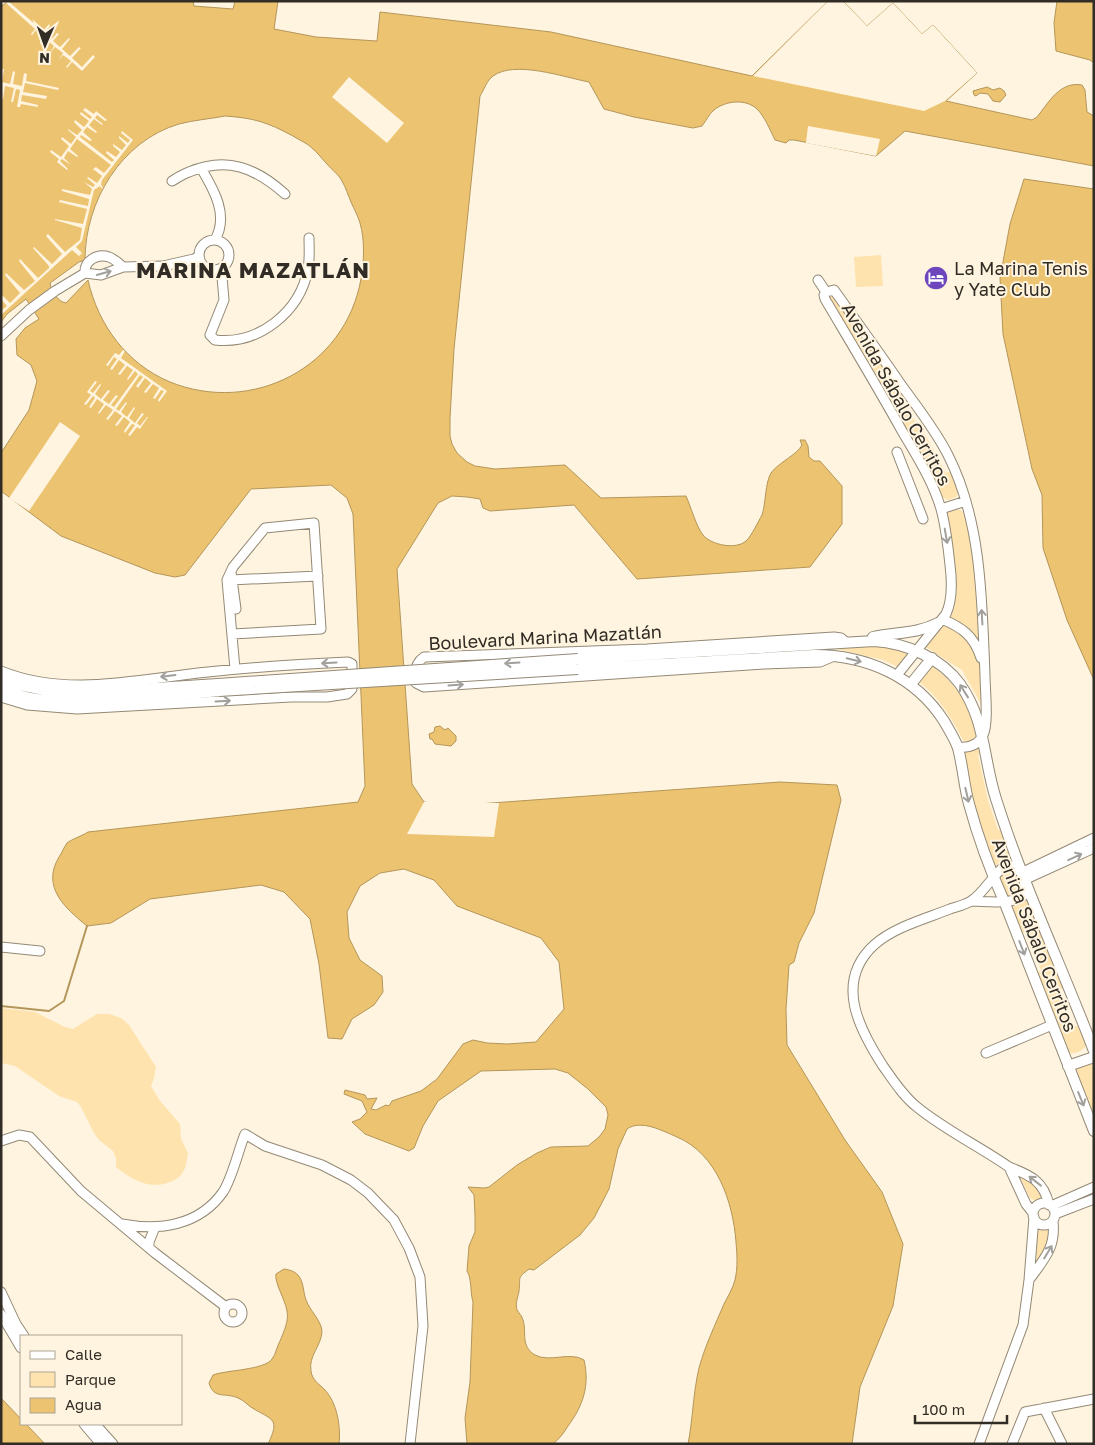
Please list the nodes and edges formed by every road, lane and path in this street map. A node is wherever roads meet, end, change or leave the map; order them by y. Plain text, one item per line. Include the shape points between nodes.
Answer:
1 (201, 168) junction
2 (172, 181) dead end
3 (286, 194) dead end
4 (309, 238) dead end
5 (215, 240) junction
6 (199, 256) junction
7 (123, 267) junction
8 (219, 269) junction
9 (85, 274) junction
10 (818, 280) dead end
11 (826, 292) junction
12 (1, 336) edge
13 (897, 452) dead end
14 (925, 472) junction
15 (909, 480) junction
16 (966, 501) junction
17 (941, 509) junction
18 (923, 519) dead end
19 (318, 576) junction
20 (230, 578) junction
21 (940, 621) junction
22 (235, 633) junction
23 (860, 641) junction
24 (916, 650) junction
25 (658, 651) junction
26 (932, 658) junction
27 (578, 664) junction
28 (661, 668) junction
29 (238, 669) junction
30 (1, 671) edge
31 (897, 675) junction
32 (985, 678) junction
33 (1, 679) edge
34 (911, 684) junction
35 (1, 689) edge
36 (102, 696) junction
37 (1, 697) edge
38 (983, 735) junction
39 (958, 747) junction
40 (1094, 838) edge
41 (1094, 848) edge
42 (1023, 877) junction
43 (993, 878) junction
44 (971, 901) junction
45 (1004, 902) junction
46 (1, 947) edge
47 (40, 951) dead end
48 (1052, 1025) junction
49 (1094, 1051) edge
50 (986, 1053) dead end
51 (1094, 1057) edge
52 (1068, 1066) junction
53 (1094, 1130) edge
54 (1, 1141) edge
55 (1009, 1167) junction
56 (1094, 1187) edge
57 (1094, 1199) edge
58 (1052, 1211) junction
59 (1034, 1215) junction
60 (122, 1224) junction
61 (155, 1228) junction
62 (149, 1248) junction
63 (1029, 1280) junction
64 (1, 1292) edge
65 (226, 1307) dead end
66 (1, 1314) edge
67 (23, 1335) edge
68 (20, 1346) edge
69 (1093, 1400) edge
70 (1044, 1408) junction
71 (85, 1425) edge
72 (96, 1425) edge
73 (101, 1444) edge
74 (113, 1444) edge
75 (410, 1444) edge
76 (979, 1444) edge
77 (1012, 1444) edge
78 (1062, 1444) edge

1 - 2 street
1 - 3 street via 235,166 260,174
1 - 5 street via 220,202 220,232
4 - 8 street via 310,258 305,282 295,302 272,325 246,337 212,338 211,332 224,300
5 - 6 street via 205,244
5 - 8 street via 225,245 228,252 226,263
6 - 7 street via 194,260 162,266
6 - 8 street via 205,266
9 -> 7 street via 101,276
7 - 9 street via 99,256 86,264
9 - 12 street via 29,310
10 - 11 street, Avenida Sábalo Cerritos
11 - 14 street, Avenida Sábalo Cerritos via 825,299
11 - 16 street, Avenida Sábalo Cerritos via 834,290 926,420 948,454
13 - 15 street
14 - 15 street
14 - 17 street, Avenida Sábalo Cerritos
15 - 18 street
16 - 17 street
32 -> 16 street, Avenida Sábalo Cerritos via 977,561
17 -> 21 street, Avenida Sábalo Cerritos via 951,595 949,608
19 - 20 street
19 - 20 street via 314,523 265,528 233,567
19 - 22 street via 321,629
20 - 22 street
21 - 23 main road via 919,630
21 - 24 street, Avenida Sábalo Cerritos
21 - 32 street via 962,629 975,642
22 - 29 street
23 - 24 main road, Avenida Sábalo Cerritos via 882,641
23 - 25 main road, Avenida Sábalo Cerritos
24 - 26 main road, Avenida Sábalo Cerritos
24 - 31 street, Avenida Sábalo Cerritos
25 - 27 main road, Avenida Sábalo Cerritos
25 -> 28 street, Boulevard Marina Mazatlán via 424,657 416,665 416,680 424,688
26 - 34 main road
38 -> 26 main road, Avenida Sábalo Cerritos via 975,710 961,685
27 - 28 main road, Avenida Sábalo Cerritos
27 - 36 main road, Avenida Sábalo Cerritos, bridge
28 -> 31 main road, Avenida Sábalo Cerritos via 814,655 872,664
29 -> 36 street
36 -> 29 street via 327,697 347,694 352,689 352,664 348,662
30 - 36 street via 18,678 72,685
31 - 34 main road, Avenida Sábalo Cerritos
32 - 38 street, Avenida Sábalo Cerritos
33 - 36 main road via 50,691
34 - 39 main road, Avenida Sábalo Cerritos via 932,705
35 - 36 main road via 53,701
36 - 37 street via 76,709 35,706
38 - 39 street via 970,747
38 - 42 main road, Avenida Sábalo Cerritos via 993,790
39 -> 43 main road, Avenida Sábalo Cerritos via 969,804
40 - 42 street
42 -> 41 street
42 - 43 street via 1015,866 1008,865
42 - 45 street via 1024,896
42 - 49 main road, Avenida Sábalo Cerritos
43 - 44 street
43 - 45 main road, Avenida Sábalo Cerritos
44 - 45 street
44 - 55 street via 899,930 876,944 856,974 854,1008 870,1044 904,1094 928,1116
45 -> 48 main road, Avenida Sábalo Cerritos
46 - 47 street
48 - 50 street
48 - 52 main road, Avenida Sábalo Cerritos
51 - 52 main road
52 -> 53 main road, Avenida Sábalo Cerritos
54 - 60 street via 30,1137 81,1191
58 -> 55 street via 1040,1183
55 - 59 street
56 - 58 street
57 - 58 street
58 - 59 street via 1039,1205
58 - 59 street via 1044,1225 1037,1222
63 -> 58 street via 1053,1242
59 - 63 street
60 - 61 street
60 - 62 street
61 - 62 street
61 - 75 street via 181,1224 201,1213 222,1193 245,1134 265,1146 322,1165 368,1193 394,1220 420,1277 423,1326
62 - 65 street
63 - 76 street via 1020,1336
64 - 67 street
66 - 68 street
69 - 70 street
70 - 77 street via 1025,1412
70 - 78 street
71 - 73 street
72 - 74 street

